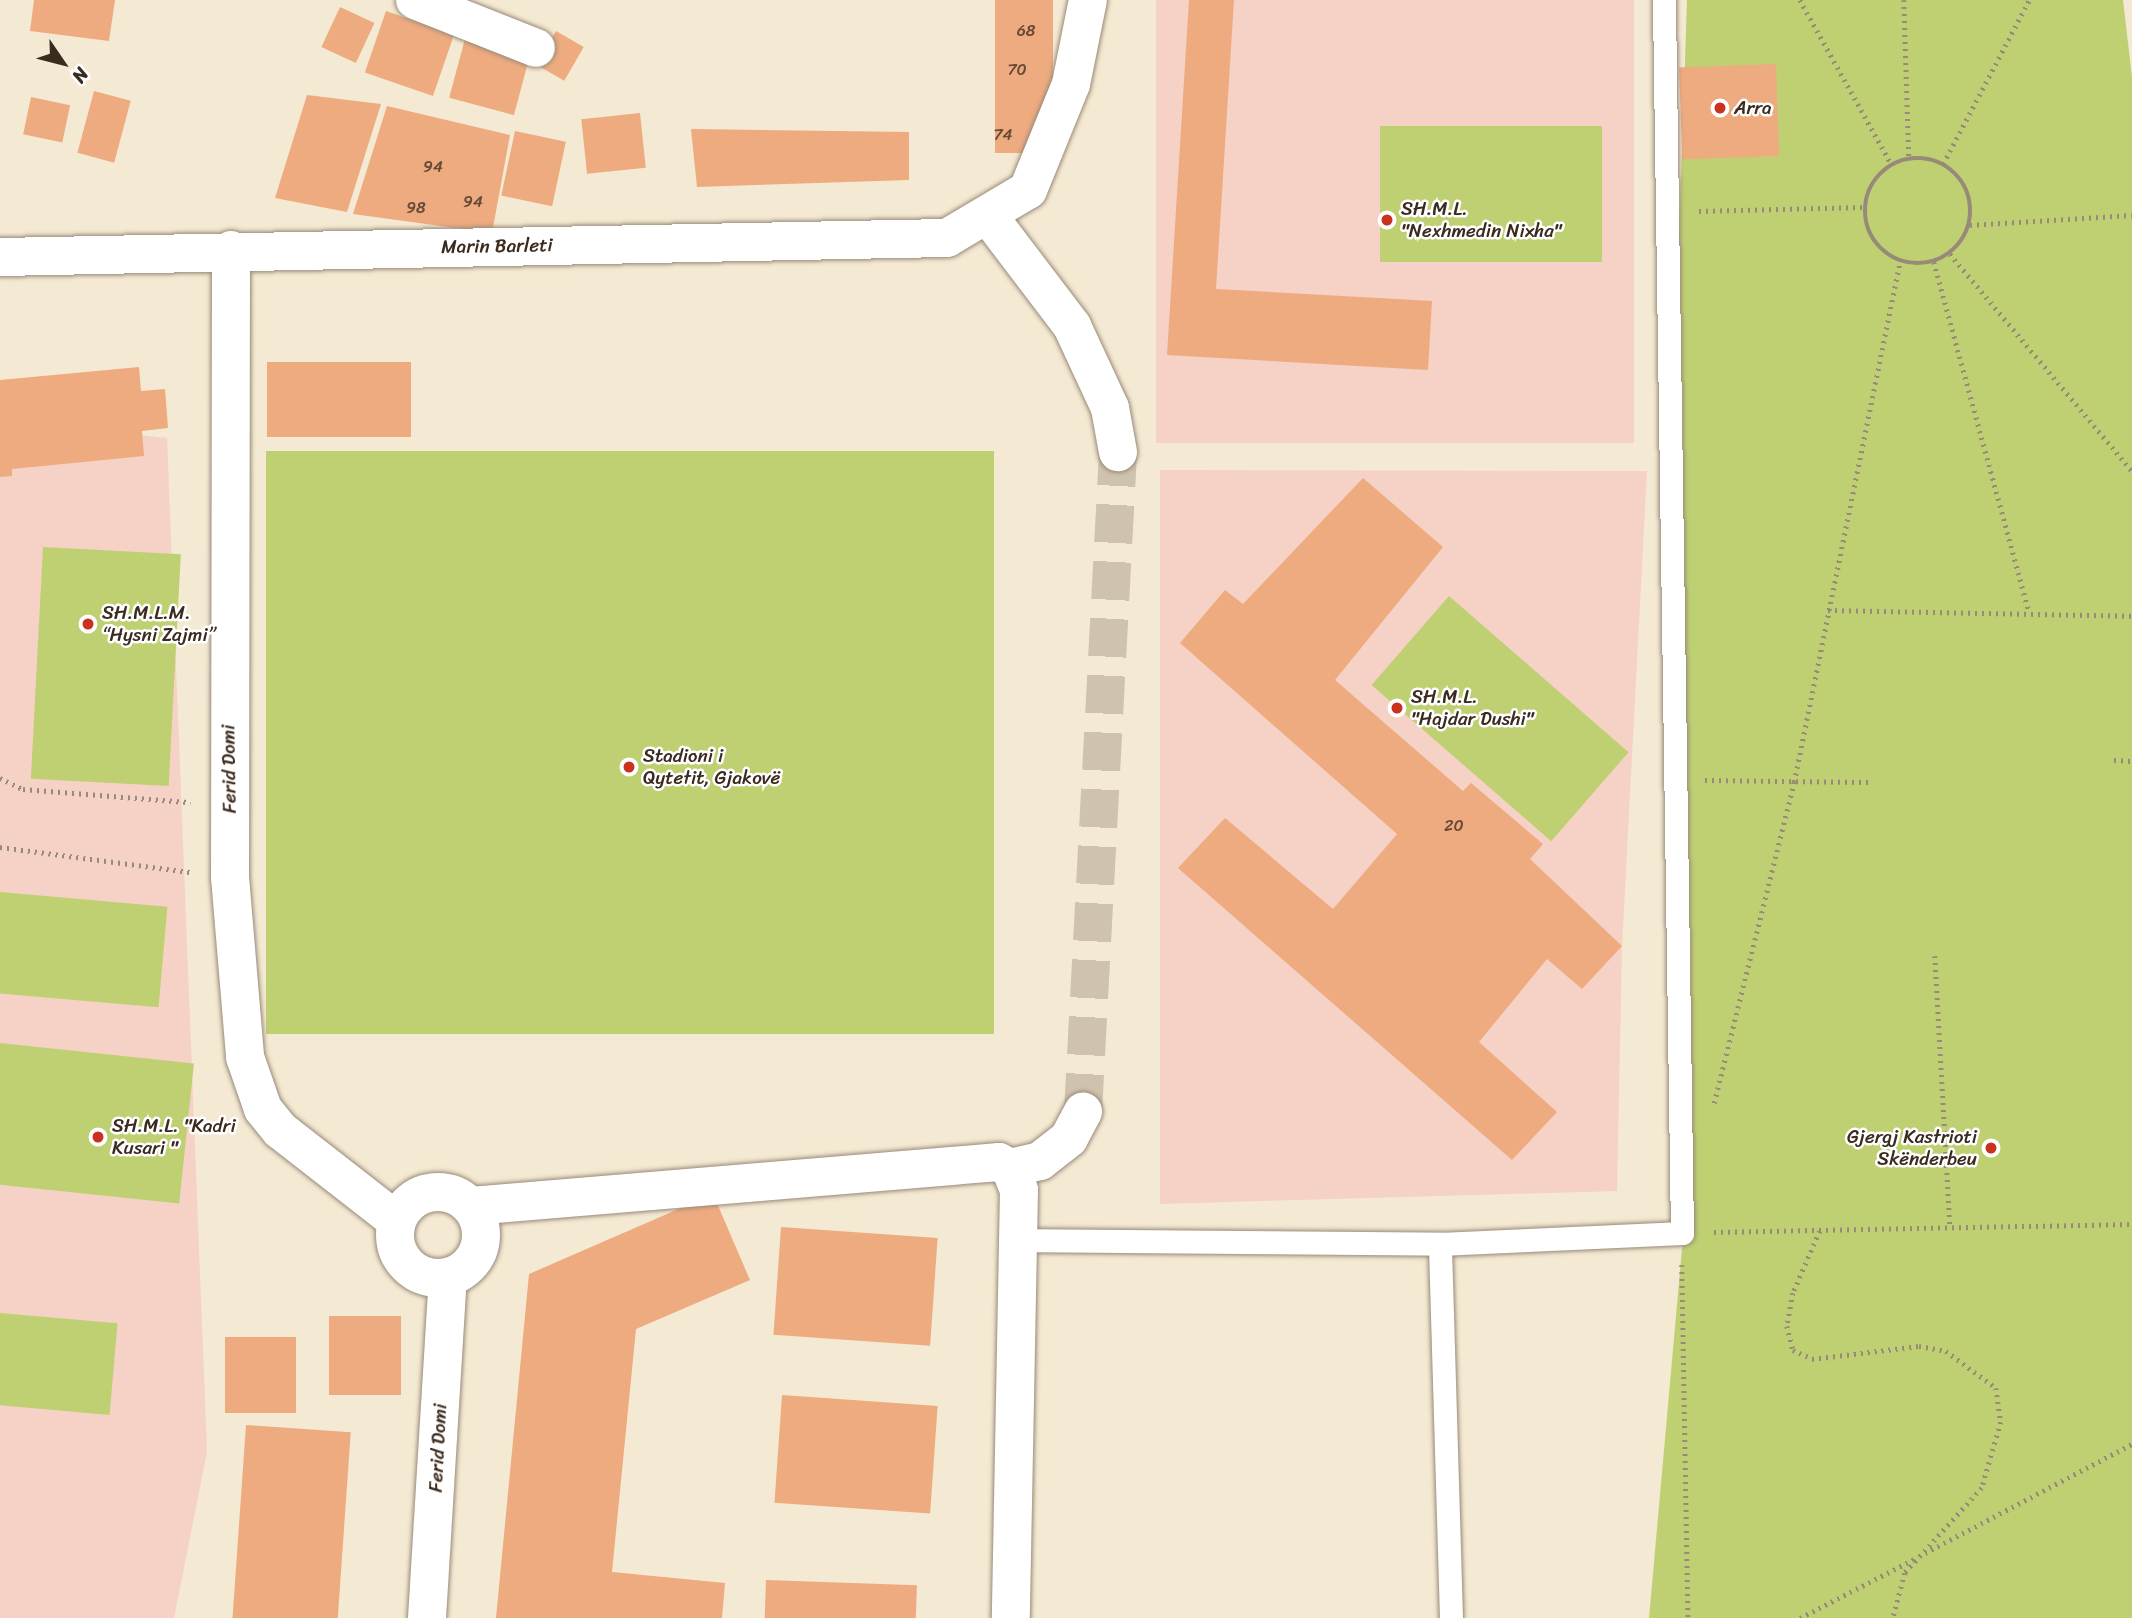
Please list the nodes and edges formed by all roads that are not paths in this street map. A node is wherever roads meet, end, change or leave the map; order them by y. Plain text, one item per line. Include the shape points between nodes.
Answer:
1 (415, 0) edge
2 (1088, 0) edge
3 (1664, 0) edge
4 (536, 48) dead end
5 (990, 218) junction
6 (231, 250) junction
7 (0, 257) edge
8 (1118, 452) tunnel mouth
9 (1083, 1112) tunnel mouth
10 (1010, 1168) junction
11 (471, 1206) junction
12 (397, 1221) junction
13 (1016, 1240) junction
14 (1440, 1244) junction
15 (448, 1278) junction
16 (428, 1618) edge
17 (1011, 1618) edge
18 (1451, 1618) edge

1 - 4 street
2 - 5 street, Marin Barleti via 1071,84 1028,190
3 - 14 lane via 1682,1233
5 - 6 street, Marin Barleti via 947,238
5 - 8 street via 1072,326 1110,408
6 - 7 street, Marin Barleti
6 - 12 street, Ferid Domi via 230,877 244,1058 263,1109 280,1130
9 - 10 street via 1069,1138 1040,1161
10 - 11 street via 999,1162
10 - 13 street via 1019,1190
11 - 12 street via 459,1196 429,1192
11 - 15 street via 482,1233 480,1248 462,1272
12 - 15 street via 395,1237 406,1264 418,1274
13 - 14 lane
13 - 17 street
14 - 18 lane
15 - 16 street, Ferid Domi

